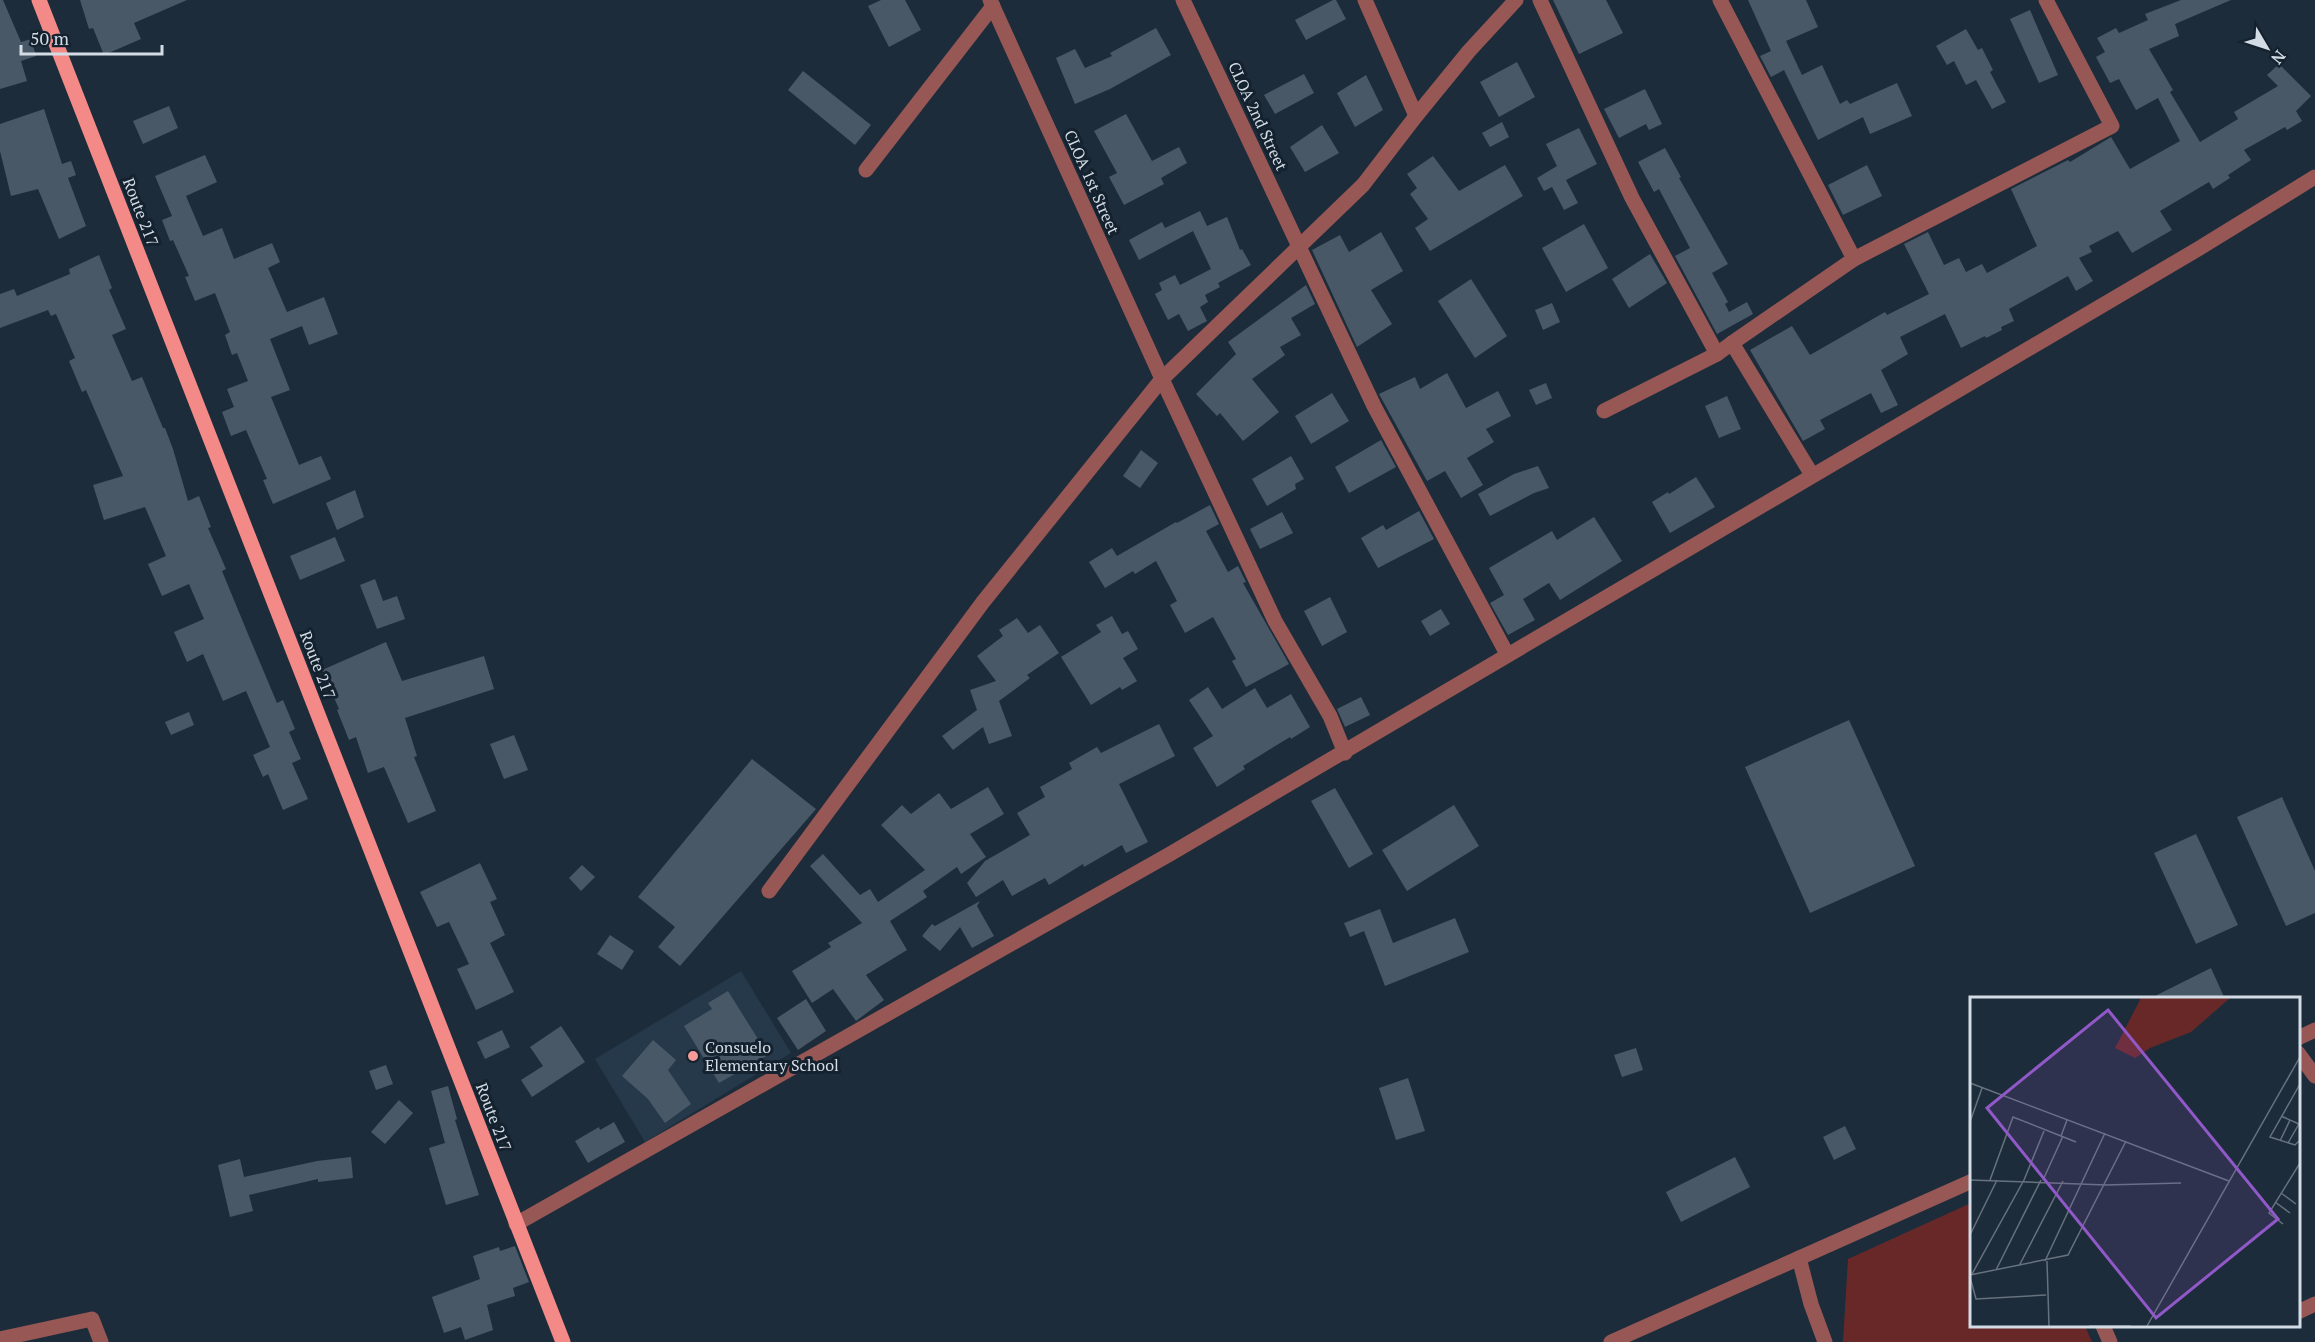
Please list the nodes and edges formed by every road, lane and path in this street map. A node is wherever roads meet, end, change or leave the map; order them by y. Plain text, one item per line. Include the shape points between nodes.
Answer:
1 (39, 0) edge
2 (1183, 0) edge
3 (1365, 0) edge
4 (1516, 0) edge
5 (1540, 0) edge
6 (1720, 0) edge
7 (2046, 0) edge
8 (992, 3) edge
9 (1416, 116) junction
10 (866, 171) dead end
11 (2315, 177) edge
12 (1300, 247) junction
13 (1854, 259) junction
14 (1732, 343) junction
15 (1717, 354) junction
16 (1162, 379) junction
17 (1604, 411) dead end
18 (1812, 475) junction
19 (1507, 654) junction
20 (1345, 753) junction
21 (769, 891) dead end
22 (2315, 1030) edge
23 (2300, 1037) edge
24 (2300, 1056) edge
25 (2315, 1076) edge
26 (1970, 1181) edge
27 (516, 1224) junction
28 (1799, 1258) junction
29 (2315, 1304) edge
30 (2300, 1311) edge
31 (2103, 1327) edge
32 (0, 1339) edge
33 (101, 1342) edge
34 (563, 1342) edge
35 (1611, 1342) edge
36 (1825, 1342) edge
37 (2110, 1342) edge

1 - 27 main road, Route 217
2 - 12 street, CLOA 2nd Street
3 - 9 street
4 - 9 street
5 - 15 street via 1632,198
6 - 13 street
7 - 13 street via 2112,126
8 - 10 street
8 - 16 street, CLOA 1st Street
9 - 12 street via 1363,185
11 - 18 street
12 - 16 street
12 - 19 street, CLOA 2nd Street via 1390,438
13 - 14 street
14 - 15 street
14 - 18 street
15 - 17 street
16 - 20 street, CLOA 1st Street via 1275,621 1330,716
16 - 21 street via 983,602
18 - 19 street
19 - 20 street
20 - 27 street
22 - 23 street
24 - 25 street
26 - 28 street
27 - 34 main road, Route 217
28 - 35 street
28 - 36 street
29 - 30 street
31 - 37 street
32 - 33 street via 92,1319

